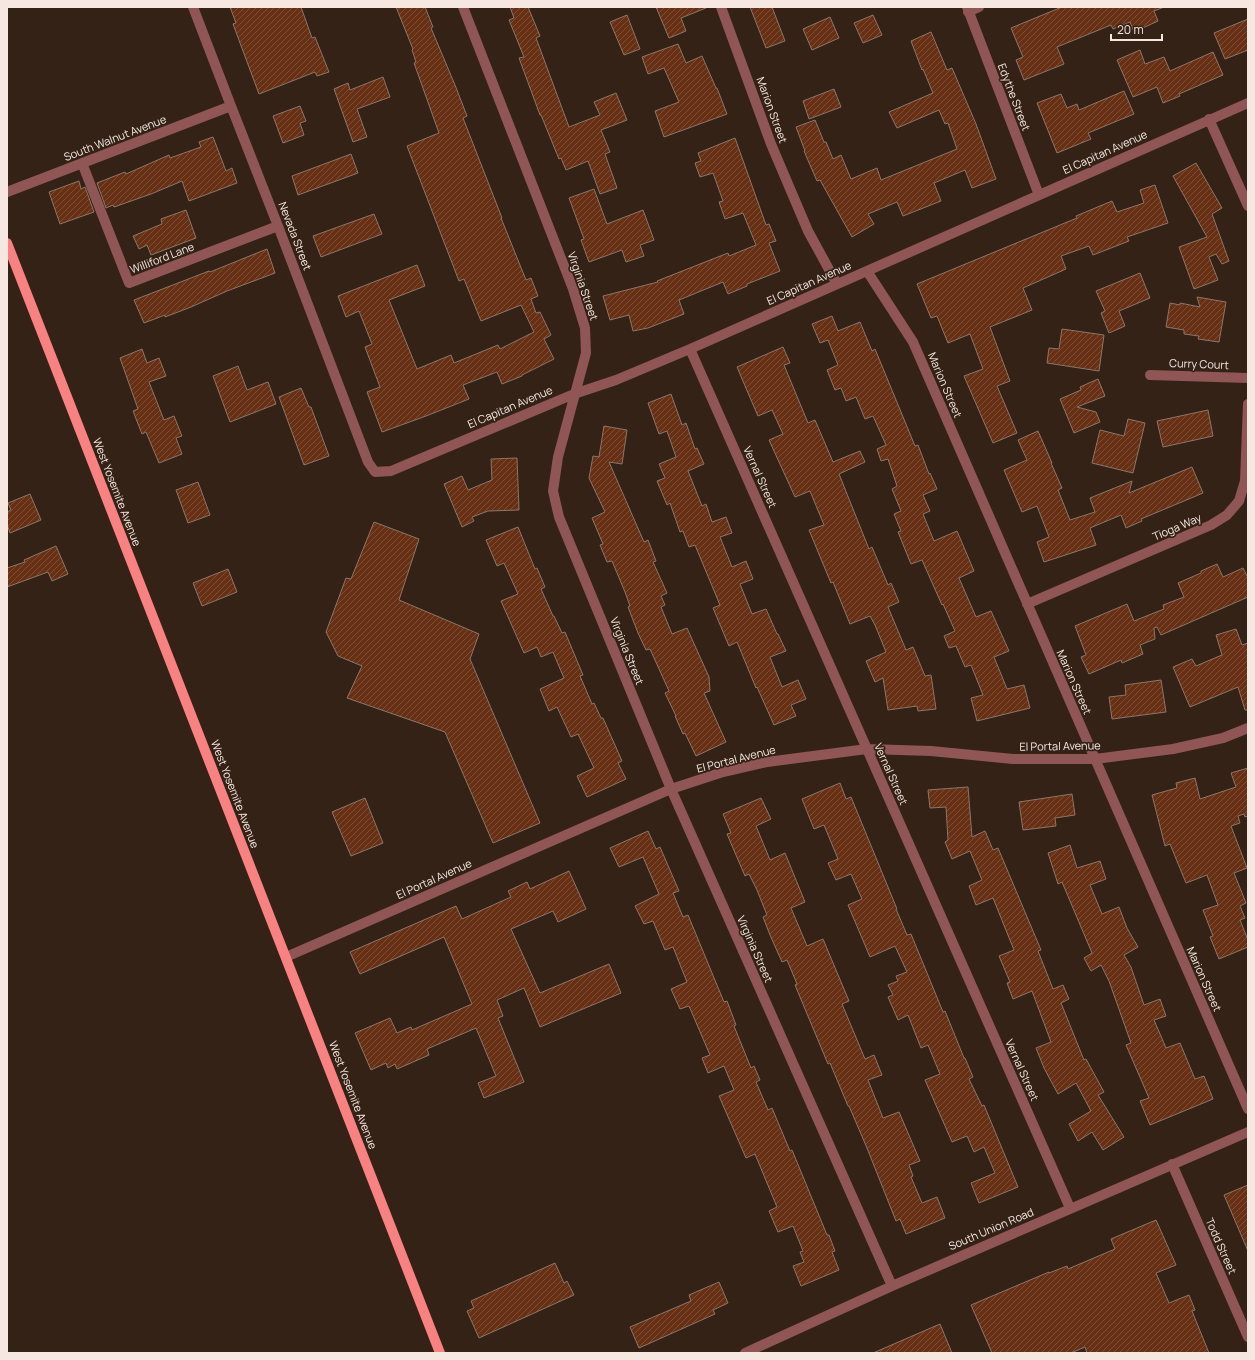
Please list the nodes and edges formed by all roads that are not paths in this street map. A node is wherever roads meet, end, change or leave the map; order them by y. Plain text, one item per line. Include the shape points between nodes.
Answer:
1 (193, 7) edge
2 (464, 7) edge
3 (721, 7) edge
4 (979, 7) edge
5 (968, 9) edge
6 (1248, 102) edge
7 (231, 106) junction
8 (1210, 119) junction
9 (82, 163) junction
10 (7, 192) edge
11 (1038, 195) junction
12 (1248, 206) edge
13 (278, 226) junction
14 (7, 243) edge
15 (867, 271) junction
16 (837, 284) junction
17 (690, 349) junction
18 (1150, 375) dead end
19 (1248, 378) edge
20 (574, 394) junction
21 (1248, 404) edge
22 (375, 472) joint
23 (1027, 604) junction
24 (1248, 728) edge
25 (867, 749) junction
26 (1095, 759) junction
27 (671, 789) junction
28 (286, 957) junction
29 (1248, 1109) edge
30 (1248, 1132) edge
31 (1172, 1164) junction
32 (1070, 1208) junction
33 (892, 1286) junction
34 (1248, 1337) edge
35 (440, 1353) edge
36 (744, 1353) edge

1 - 7 street, Nevada Street
2 - 20 street, Virginia Street via 573,289 585,328 586,353
3 - 16 street, Marion Street via 771,144 808,231
4 - 5 street
5 - 11 street, Edythe Street
6 - 8 street, El Capitan Avenue
7 - 9 street, South Walnut Avenue
7 - 13 street, Nevada Street
8 - 11 street, El Capitan Avenue
8 - 12 street
9 - 10 street, South Walnut Avenue
9 - 13 street, Williford Lane via 130,283
11 - 15 street, El Capitan Avenue
13 - 22 street, Nevada Street via 368,462
14 - 28 main road, West Yosemite Avenue
15 - 16 street, El Capitan Avenue
15 - 23 street, Marion Street via 913,342
16 - 17 street, El Capitan Avenue
17 - 20 street, El Capitan Avenue via 616,380
17 - 25 street, Vernal Street
18 - 19 street, Curry Court
20 - 22 street, El Capitan Avenue via 391,471
20 - 27 street, Virginia Street via 558,456 553,491 559,516
21 - 23 street, Tioga Way via 1245,481 1239,501 1228,515 1211,525
23 - 26 street, Marion Street
24 - 26 street, El Portal Avenue via 1223,738 1173,749
25 - 26 street, El Portal Avenue via 931,751 1013,759
25 - 27 street, El Portal Avenue via 767,762 724,772
25 - 32 street, Vernal Street
26 - 29 street, Marion Street
27 - 28 street, El Portal Avenue
27 - 33 street, Virginia Street
28 - 35 main road, West Yosemite Avenue
30 - 31 street, South Union Road
31 - 32 street, South Union Road
31 - 34 street, Todd Street
32 - 33 street, South Union Road
33 - 36 street, South Union Road

